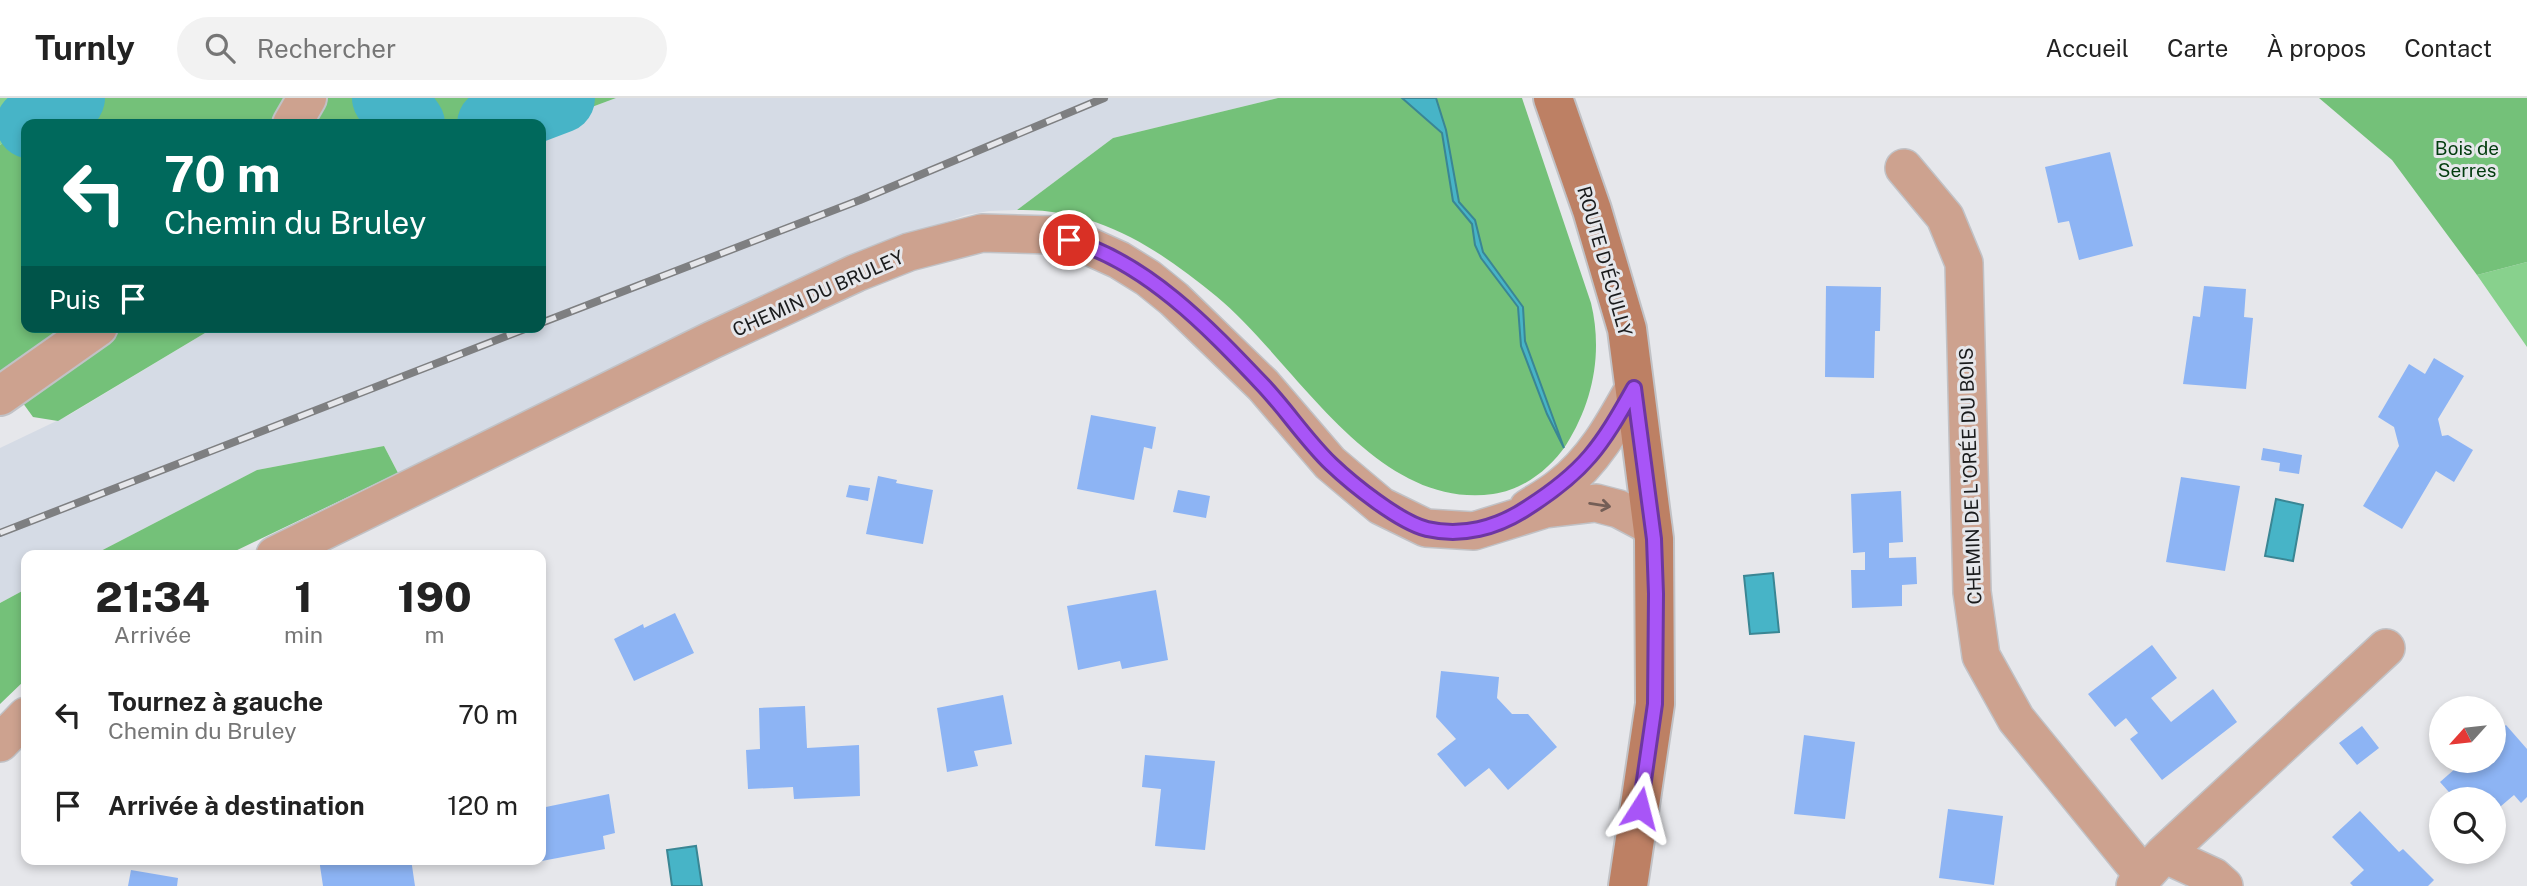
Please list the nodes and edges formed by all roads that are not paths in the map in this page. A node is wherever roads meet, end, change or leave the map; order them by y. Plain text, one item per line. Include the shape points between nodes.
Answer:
1 (307, 98) edge
2 (1553, 98) edge
3 (295, 119) edge
4 (1904, 168) dead end
5 (89, 333) edge
6 (1634, 388) junction
7 (0, 396) edge
8 (1510, 520) junction
9 (1653, 527) junction
10 (285, 550) edge
11 (2386, 649) dead end
12 (21, 721) edge
13 (0, 743) edge
14 (2147, 872) edge
15 (1628, 886) edge
16 (2224, 886) edge

1 - 3 street
2 - 6 main road, ROUTE D'ÉCULLY via 1627,329
4 - 14 street, CHEMIN DE L'ORÉE DU BOIS via 1945,217 1964,263 1972,592 1981,656 2016,719
5 - 7 street
6 - 8 street, CHEMIN DU BRULEY via 1583,466
6 - 9 main road, ROUTE D'ÉCULLY
8 -> 9 street, CHEMIN DU BRULEY via 1545,509 1596,503
8 - 10 street, CHEMIN DU BRULEY via 1475,531 1426,528 1381,506 1330,463 1263,385 1148,278 1086,245 1053,235 982,233 909,252 856,273
9 - 15 main road, ROUTE D'ÉCULLY via 1655,704
11 - 14 street
12 - 13 street
14 - 16 street via 2214,877

